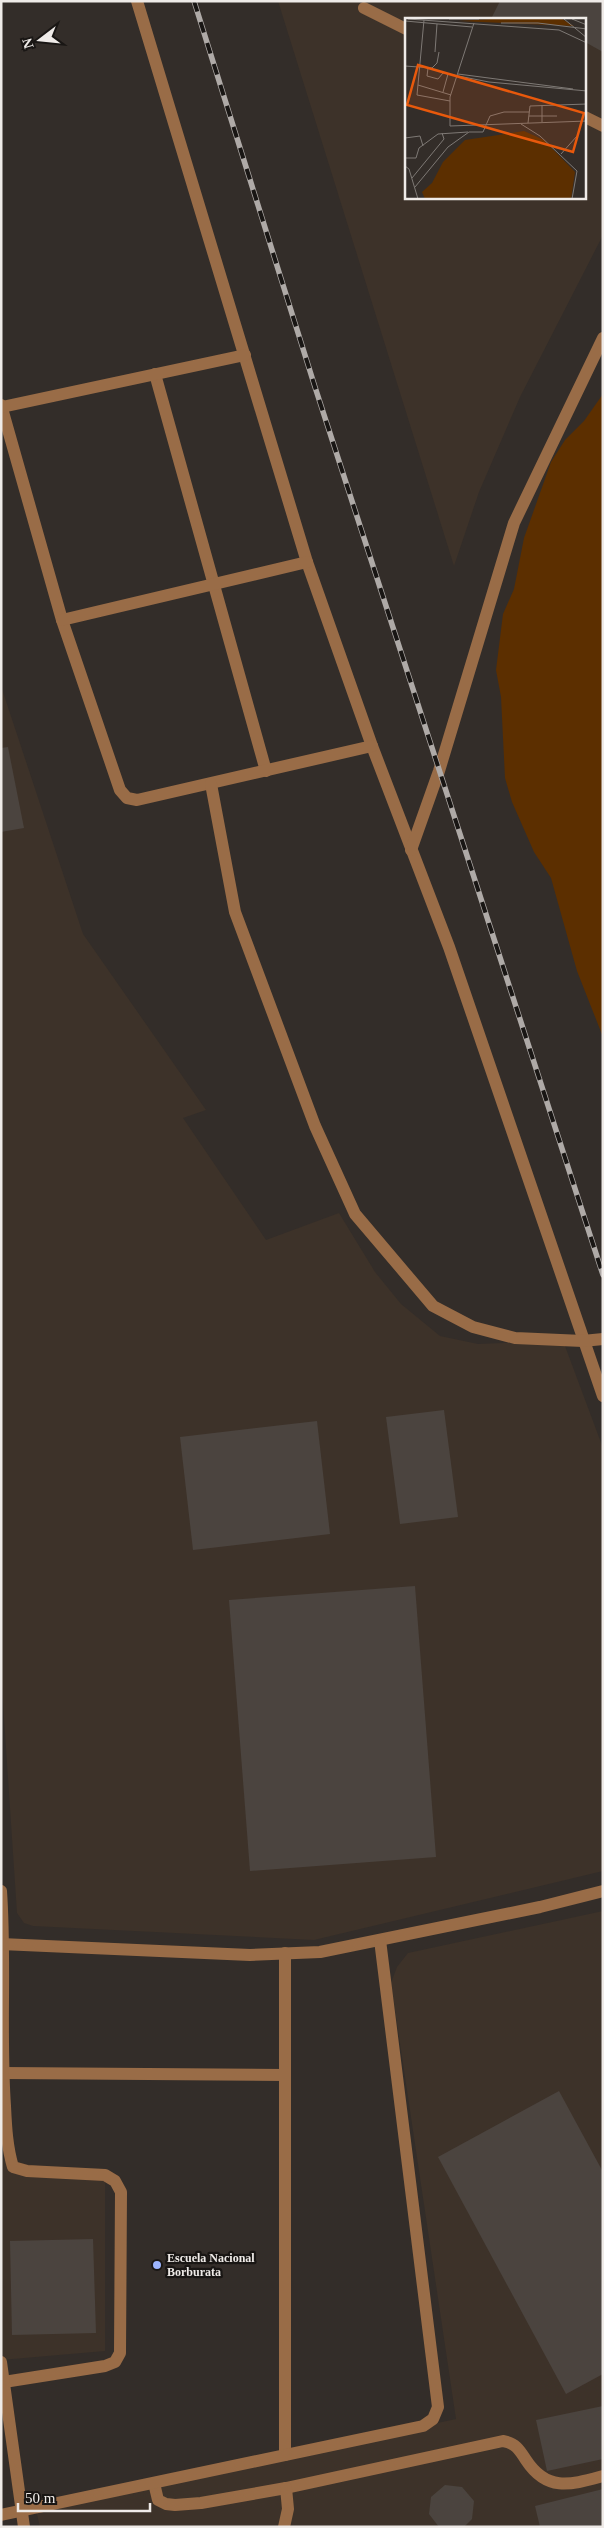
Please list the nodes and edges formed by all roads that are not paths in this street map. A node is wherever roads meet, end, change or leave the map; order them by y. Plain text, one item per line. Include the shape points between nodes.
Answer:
1 (137, 1) edge
2 (364, 8) dead end
3 (405, 28) edge
4 (586, 118) edge
5 (603, 126) edge
6 (603, 338) edge
7 (245, 355) junction
8 (154, 374) junction
9 (2, 406) edge
10 (308, 562) junction
11 (215, 584) junction
12 (62, 620) junction
13 (372, 746) junction
14 (266, 771) junction
15 (211, 784) junction
16 (411, 850) junction
17 (603, 1339) edge
18 (583, 1341) junction
19 (603, 1396) edge
20 (1, 1891) edge
21 (603, 1891) edge
22 (380, 1940) junction
23 (3, 1944) edge
24 (285, 1953) junction
25 (2, 2073) edge
26 (285, 2075) junction
27 (1, 2362) edge
28 (4, 2382) junction
29 (285, 2455) junction
30 (603, 2476) edge
31 (154, 2483) junction
32 (286, 2488) junction
33 (21, 2511) junction
34 (1, 2515) edge
35 (24, 2527) edge
36 (284, 2527) edge

1 - 7 street
2 - 3 street
4 - 5 street
6 - 16 street via 514,524 439,771
7 - 8 street
7 - 10 street
8 - 9 street
8 - 11 street
9 - 12 street
10 - 11 street
10 - 13 street
11 - 12 street
11 - 14 street
12 - 15 street via 120,790 127,798 137,800
13 - 14 street
13 - 16 street
14 - 15 street
15 - 18 street via 235,912 315,1126 354,1214 433,1306 474,1327 515,1338
16 - 18 street via 450,947
17 - 18 street
18 - 19 street
20 - 23 street
21 - 22 street
22 - 24 street via 320,1952
22 - 29 street via 438,2407 433,2420 423,2426
23 - 24 street via 250,1955
23 - 25 street
24 - 26 street
25 - 26 street
25 - 28 street via 8,2152 13,2167 26,2171 106,2175 115,2181 121,2192 120,2353 115,2362
26 - 29 street
27 - 28 street
28 - 33 street
29 - 31 street
30 - 32 street via 563,2484 546,2481 534,2472 516,2445 503,2441
31 - 32 street via 158,2500 175,2505
31 - 33 street
32 - 36 street via 288,2509
33 - 34 street
33 - 35 street

